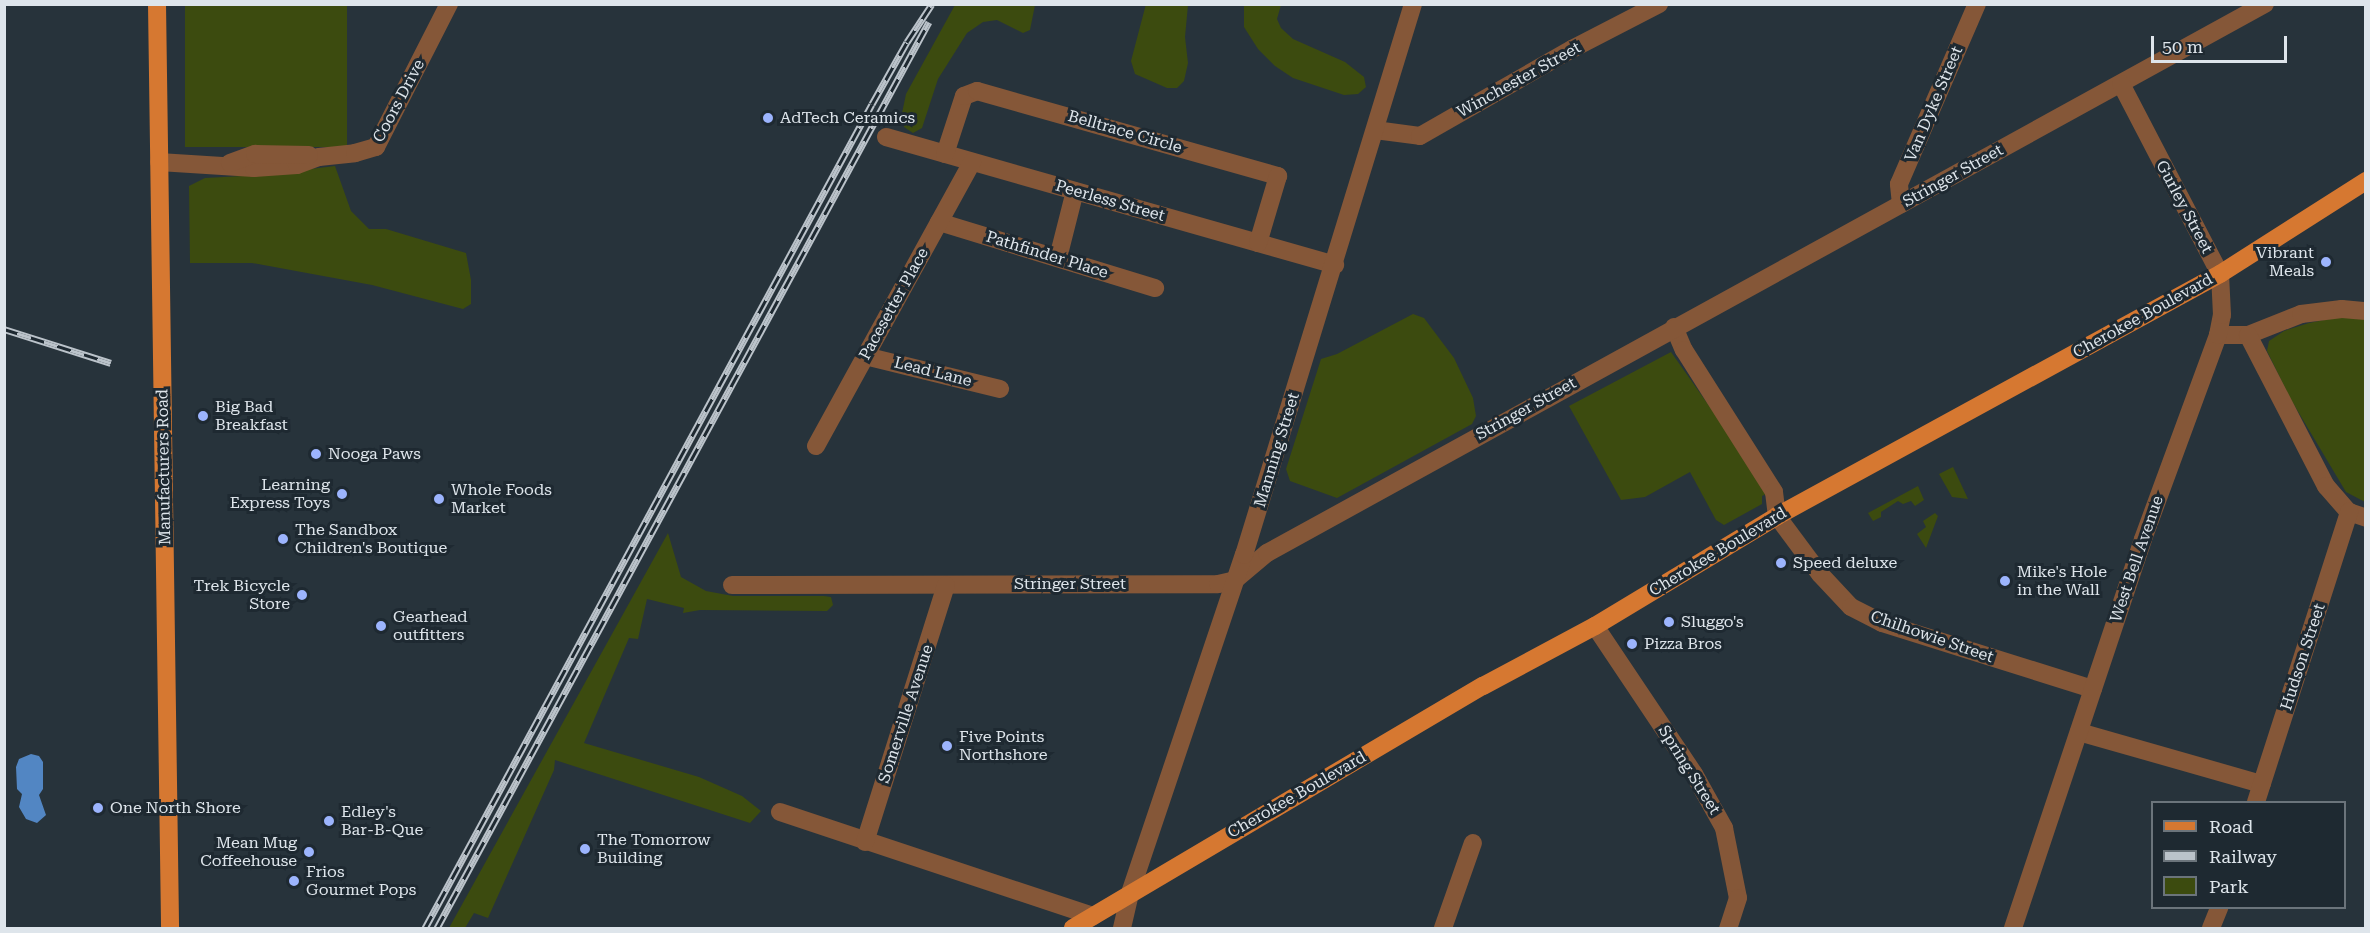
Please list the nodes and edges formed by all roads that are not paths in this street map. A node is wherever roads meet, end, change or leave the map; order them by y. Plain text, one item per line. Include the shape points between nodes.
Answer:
1 (157, 4) edge
2 (450, 4) edge
3 (1413, 4) edge
4 (1659, 4) edge
5 (1977, 4) edge
6 (2265, 4) edge
7 (2121, 84) junction
8 (1375, 130) junction
9 (886, 137) dead end
10 (945, 154) junction
11 (159, 162) junction
12 (972, 162) junction
13 (2366, 181) edge
14 (1075, 191) junction
15 (1901, 204) junction
16 (939, 222) junction
17 (1258, 243) junction
18 (1058, 258) junction
19 (1335, 265) junction
20 (2220, 274) junction
21 (1155, 288) dead end
22 (2366, 311) edge
23 (1674, 327) junction
24 (2218, 335) junction
25 (2248, 335) junction
26 (865, 356) junction
27 (1000, 388) dead end
28 (816, 446) dead end
29 (2357, 515) edge
30 (1777, 516) junction
31 (1235, 580) junction
32 (732, 585) dead end
33 (946, 585) junction
34 (1595, 626) junction
35 (2093, 688) junction
36 (2079, 732) junction
37 (2262, 784) junction
38 (2256, 801) edge
39 (780, 812) dead end
40 (865, 842) junction
41 (1473, 843) dead end
42 (1130, 893) junction
43 (2219, 909) edge
44 (1093, 916) junction
45 (170, 928) edge
46 (1073, 928) edge
47 (1122, 928) edge
48 (1443, 928) edge
49 (1728, 928) edge
50 (2013, 928) edge
51 (2211, 928) edge

1 - 11 main road, Manufacturers Road
2 - 11 street, Coors Drive via 376,147 297,165 254,168
3 - 8 street, Manning Street
4 - 8 street, Winchester Street via 1420,136
5 - 15 street, Van Dyke Street via 1899,184
6 - 7 street, Stringer Street
7 - 15 street, Stringer Street
7 - 20 street, Gurley Street
8 - 19 street, Manning Street
9 - 10 street, Peerless Street
10 - 12 street, Peerless Street
10 - 17 street, Belltrace Circle via 963,96 977,91 1278,176
11 - 45 main road, Manufacturers Road
12 - 14 street, Peerless Street
12 - 16 street, Pacesetter Place
13 - 20 main road, Cherokee Boulevard
14 - 17 street, Peerless Street
14 - 18 street
15 - 23 street, Stringer Street
16 - 18 street, Pathfinder Place
16 - 26 street, Pacesetter Place
17 - 19 street, Peerless Street
18 - 21 street, Pathfinder Place
19 - 31 street, Manning Street
20 - 24 street, Gurley Street via 2222,315
20 - 30 main road, Cherokee Boulevard
22 - 25 street via 2342,309 2301,314
23 - 30 street, Chilhowie Street via 1684,350 1774,492
23 - 31 street, Stringer Street via 1267,553
24 - 25 street
24 - 35 street, West Bell Avenue
25 - 29 street via 2326,486
26 - 27 street, Lead Lane
26 - 28 street, Pacesetter Place
29 - 37 street, Hudson Street
30 - 34 main road, Cherokee Boulevard
30 - 35 street, Chilhowie Street via 1820,574 1851,606 1882,623
31 - 33 street, Stringer Street via 1218,584
31 - 42 street, Manning Street
32 - 33 street, Stringer Street
33 - 40 street, Somerville Avenue
34 - 42 main road, Cherokee Boulevard via 1483,686
34 - 49 street, Spring Street via 1694,774 1724,828 1738,898
35 - 36 street, West Bell Avenue
36 - 37 street
36 - 50 street, West Bell Avenue
37 - 38 street, Hudson Street
39 - 40 street
40 - 44 street
41 - 48 street
42 - 44 main road, Cherokee Boulevard
42 - 47 street, Manning Street
43 - 51 street
44 - 46 main road, Cherokee Boulevard

